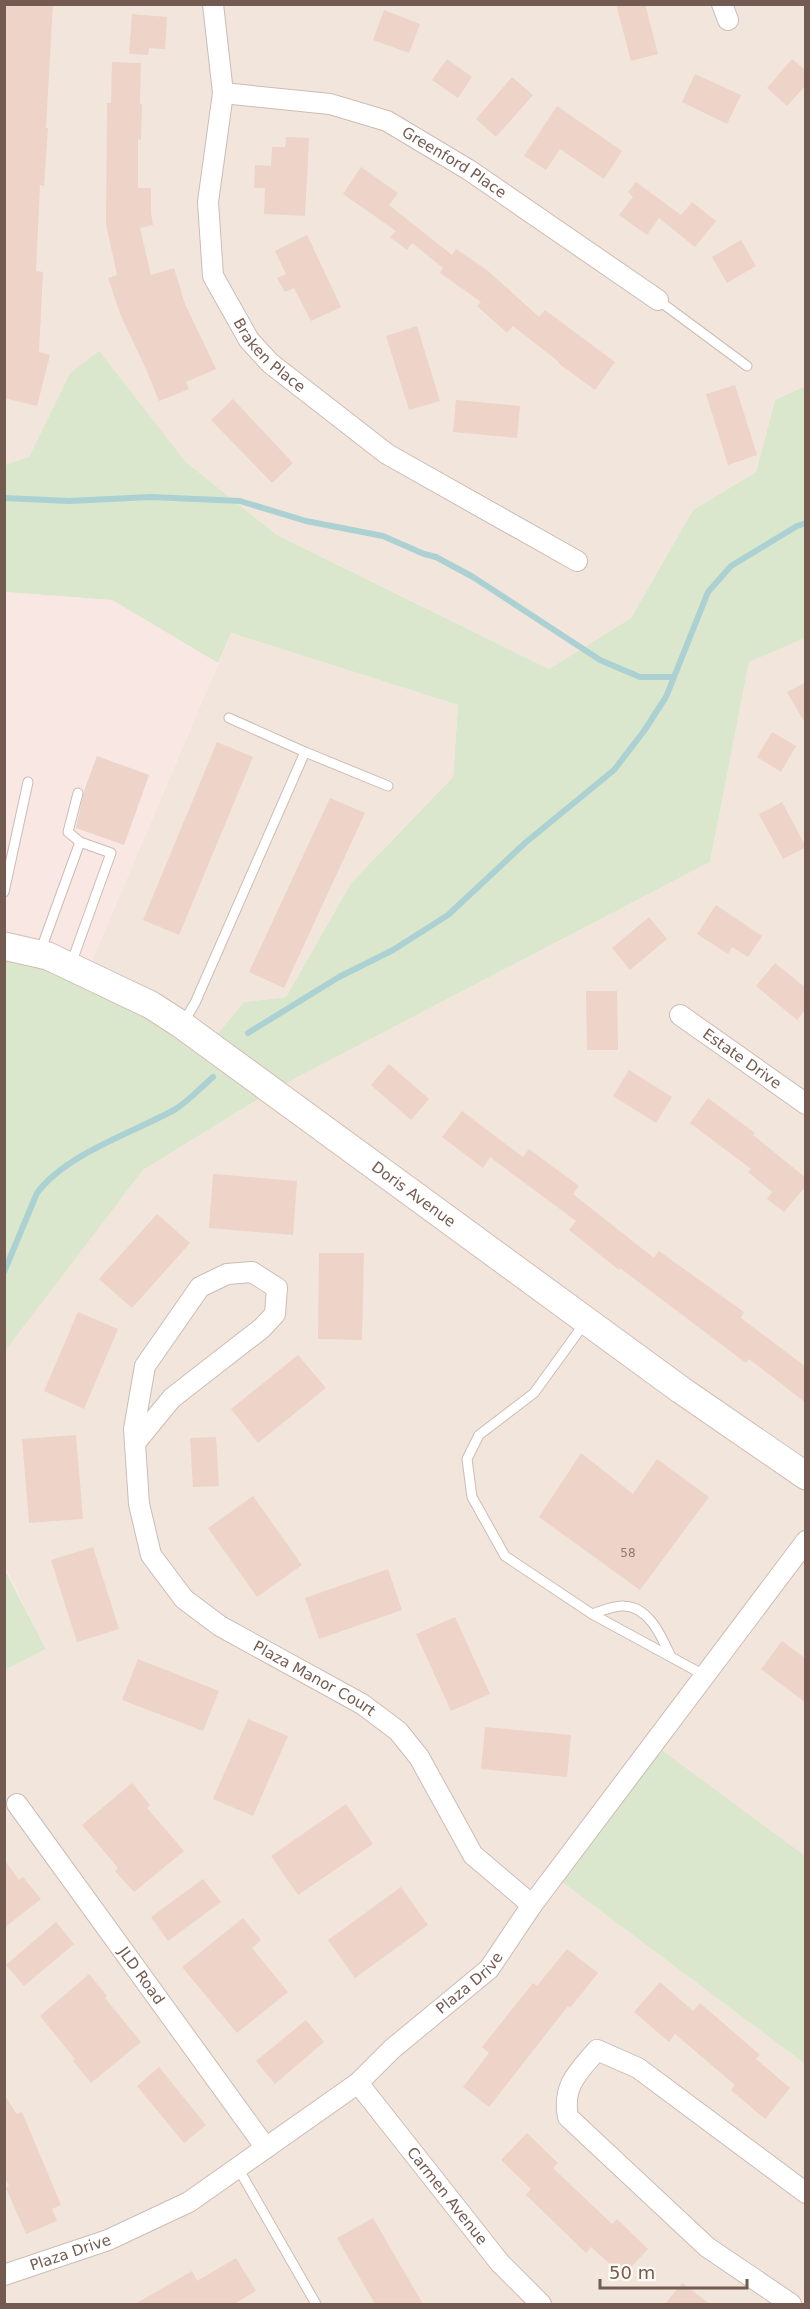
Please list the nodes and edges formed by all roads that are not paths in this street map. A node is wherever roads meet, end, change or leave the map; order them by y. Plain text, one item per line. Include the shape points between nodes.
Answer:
1 (213, 4) edge
2 (223, 93) junction
3 (658, 300) joint
4 (747, 366) dead end
5 (577, 561) dead end
6 (229, 718) dead end
7 (304, 752) junction
8 (28, 782) dead end
9 (388, 786) dead end
10 (78, 793) dead end
11 (80, 842) junction
12 (4, 892) edge
13 (4, 946) edge
14 (40, 954) junction
15 (70, 966) junction
16 (680, 1015) dead end
17 (182, 1025) junction
18 (806, 1104) edge
19 (586, 1320) junction
20 (135, 1443) junction
21 (806, 1476) edge
22 (806, 1541) edge
23 (592, 1614) junction
24 (671, 1657) junction
25 (704, 1675) junction
26 (17, 1804) dead end
27 (531, 1905) junction
28 (358, 2083) junction
29 (266, 2148) junction
30 (238, 2168) junction
31 (806, 2193) edge
32 (4, 2276) edge
33 (316, 2304) edge
34 (541, 2304) edge
35 (791, 2304) edge

1 - 2 street, Braken Place
2 - 3 street, Greenford Place via 330,105 387,121 469,170
2 - 5 street, Braken Place via 207,201 213,276 249,340 270,363 387,454
3 - 4 lane
6 - 7 lane
7 - 9 lane
7 - 17 lane
8 - 12 lane
10 - 11 lane via 68,832
11 - 14 lane
11 - 15 lane via 111,853
13 - 14 street, Doris Avenue
14 - 15 street, Doris Avenue
15 - 17 street, Doris Avenue via 151,1005
16 - 18 street, Estate Drive
17 - 19 street, Doris Avenue
19 - 21 street, Doris Avenue
19 - 23 lane via 534,1393 480,1435 467,1459 472,1497 505,1556
20 - 20 street, Plaza Manor Court via 146,1366 200,1287 227,1274 252,1272 277,1288 275,1314 172,1398
20 - 27 street, Plaza Manor Court via 139,1504 151,1555 184,1599 220,1626 362,1704 398,1731 419,1757 473,1855
22 - 25 street, Plaza Drive
23 - 24 lane
23 - 24 lane via 624,1605 636,1609 659,1631
24 - 25 lane
25 - 27 street, Plaza Drive
26 - 29 street, JLD Road
27 - 28 street, Plaza Drive via 489,1969 392,2049
28 - 29 street, Plaza Drive
28 - 34 street, Carmen Avenue via 500,2263
29 - 30 street, Plaza Drive
30 - 32 street, Plaza Drive via 189,2202 108,2240
30 - 33 lane
31 - 35 street via 638,2068 597,2050 571,2081 565,2103 568,2117 707,2247

